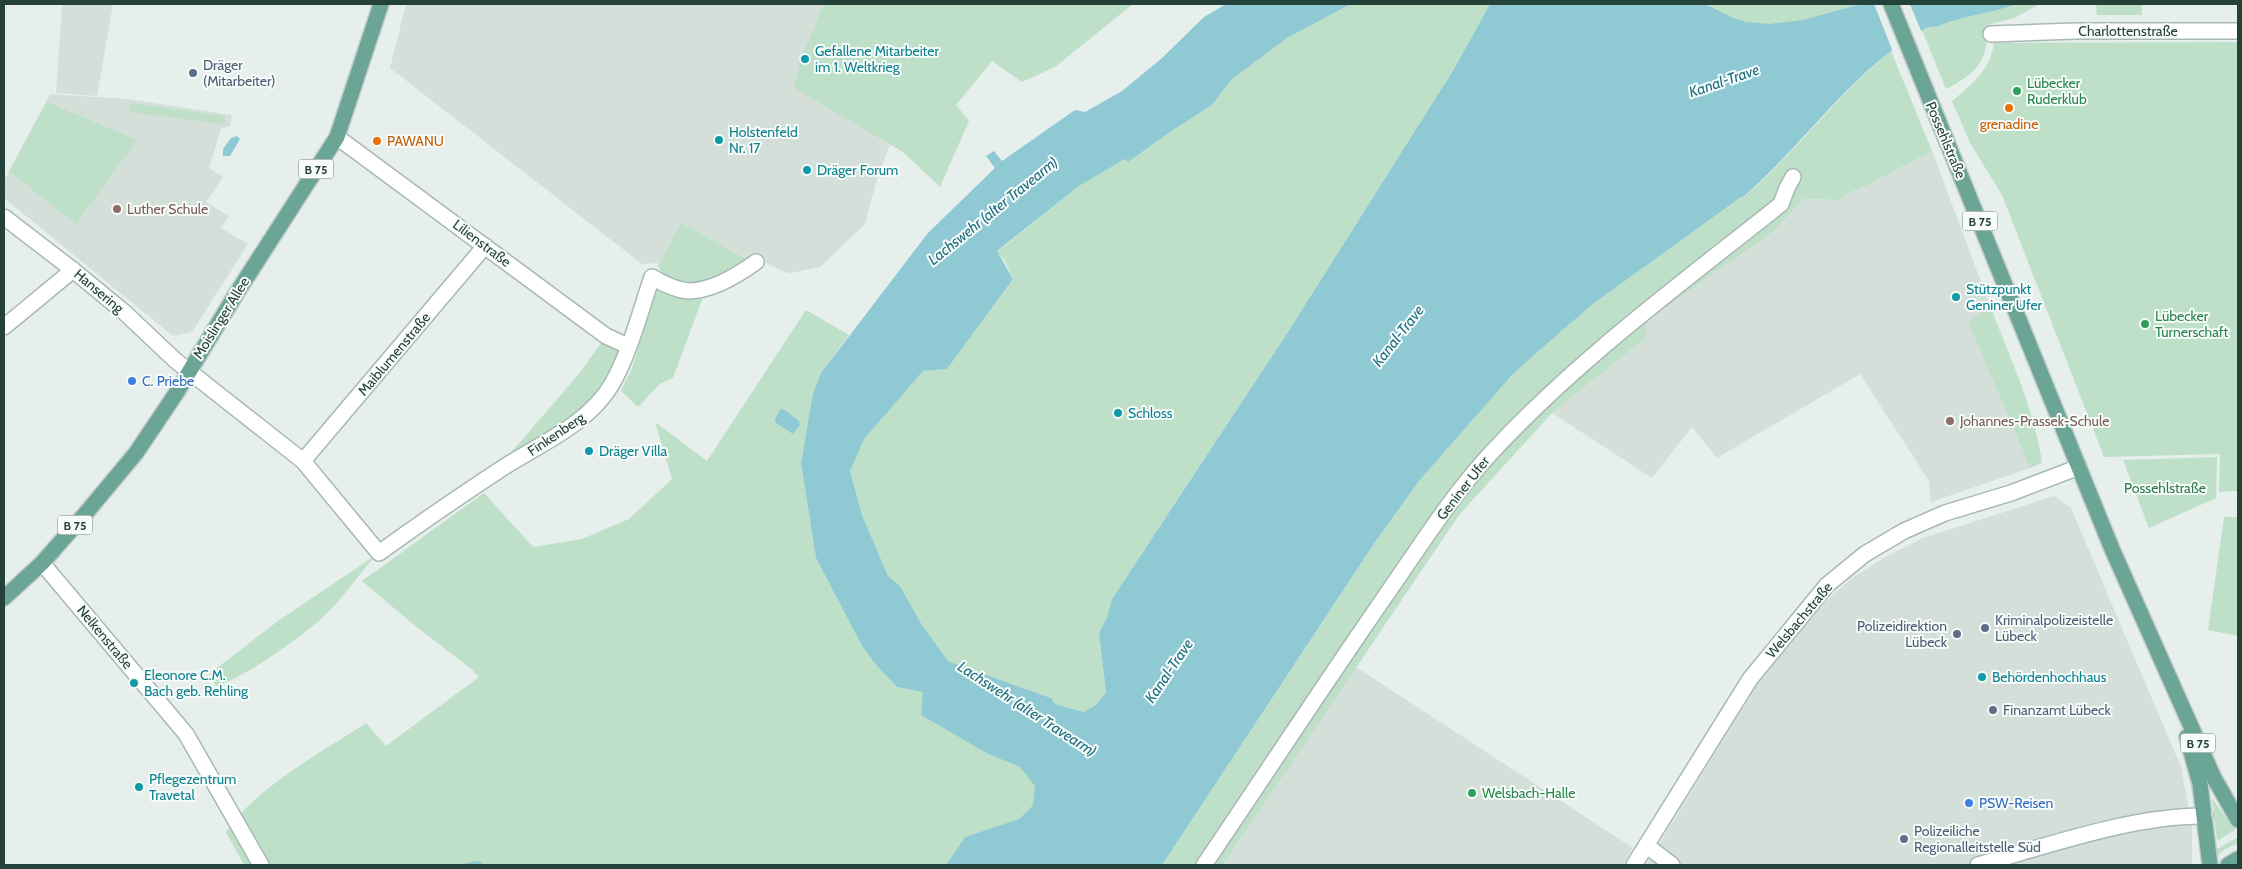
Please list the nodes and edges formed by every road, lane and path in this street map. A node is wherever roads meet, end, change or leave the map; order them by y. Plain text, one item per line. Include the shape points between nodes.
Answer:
1 (381, 4) edge
2 (1891, 4) edge
3 (2238, 31) edge
4 (1991, 34) dead end
5 (337, 137) junction
6 (1793, 177) dead end
7 (4, 217) edge
8 (485, 246) junction
9 (756, 262) dead end
10 (73, 270) junction
11 (4, 327) edge
12 (628, 346) junction
13 (188, 371) junction
14 (302, 461) junction
15 (2079, 467) junction
16 (379, 553) joint
17 (42, 563) junction
18 (4, 598) edge
19 (2162, 665) junction
20 (2205, 816) junction
21 (2238, 820) edge
22 (1647, 846) junction
23 (2238, 859) edge
24 (261, 865) edge
25 (1204, 865) edge
26 (1634, 865) edge
27 (1672, 865) edge
28 (1978, 865) edge
29 (2210, 865) edge
30 (2228, 865) edge

1 - 5 main road, Moislinger Allee / B 75
2 - 15 main road, Possehlstraße / B 75
3 - 4 street, Charlottenstraße
5 - 8 street, Lilienstraße
5 - 13 main road, Moislinger Allee / B 75
6 - 25 street, Geniner Ufer via 1781,204 1629,326 1543,400 1490,454 1387,594
7 - 10 street, Hansering
8 - 12 street, Lilienstraße via 606,336
8 - 14 street, Maiblumenstraße
9 - 12 street, Finkenberg via 735,278 688,291 652,278
10 - 11 street
10 - 13 street, Hansering
12 - 16 street, Finkenberg via 612,384 594,407 562,432 503,468
13 - 14 street, Hansering
13 - 17 main road, Moislinger Allee / B 75 via 136,453
14 - 16 street, Hansering
15 - 19 main road, Possehlstraße / B 75
15 - 22 street, Welsbachstraße via 1941,514 1904,530 1865,554 1827,585 1750,679
17 - 18 main road, Moislinger Allee / B 75
17 - 24 street, Nelkenstraße via 186,734
19 - 20 main road, Possehlstraße / B 75 via 2195,764
19 - 21 main road, Possehlstraße / B 75 via 2214,778
20 - 28 street via 2095,833
20 - 29 main road, Possehlstraße / B 75
22 - 26 street, Welsbachstraße
22 - 27 street
23 - 30 main road

